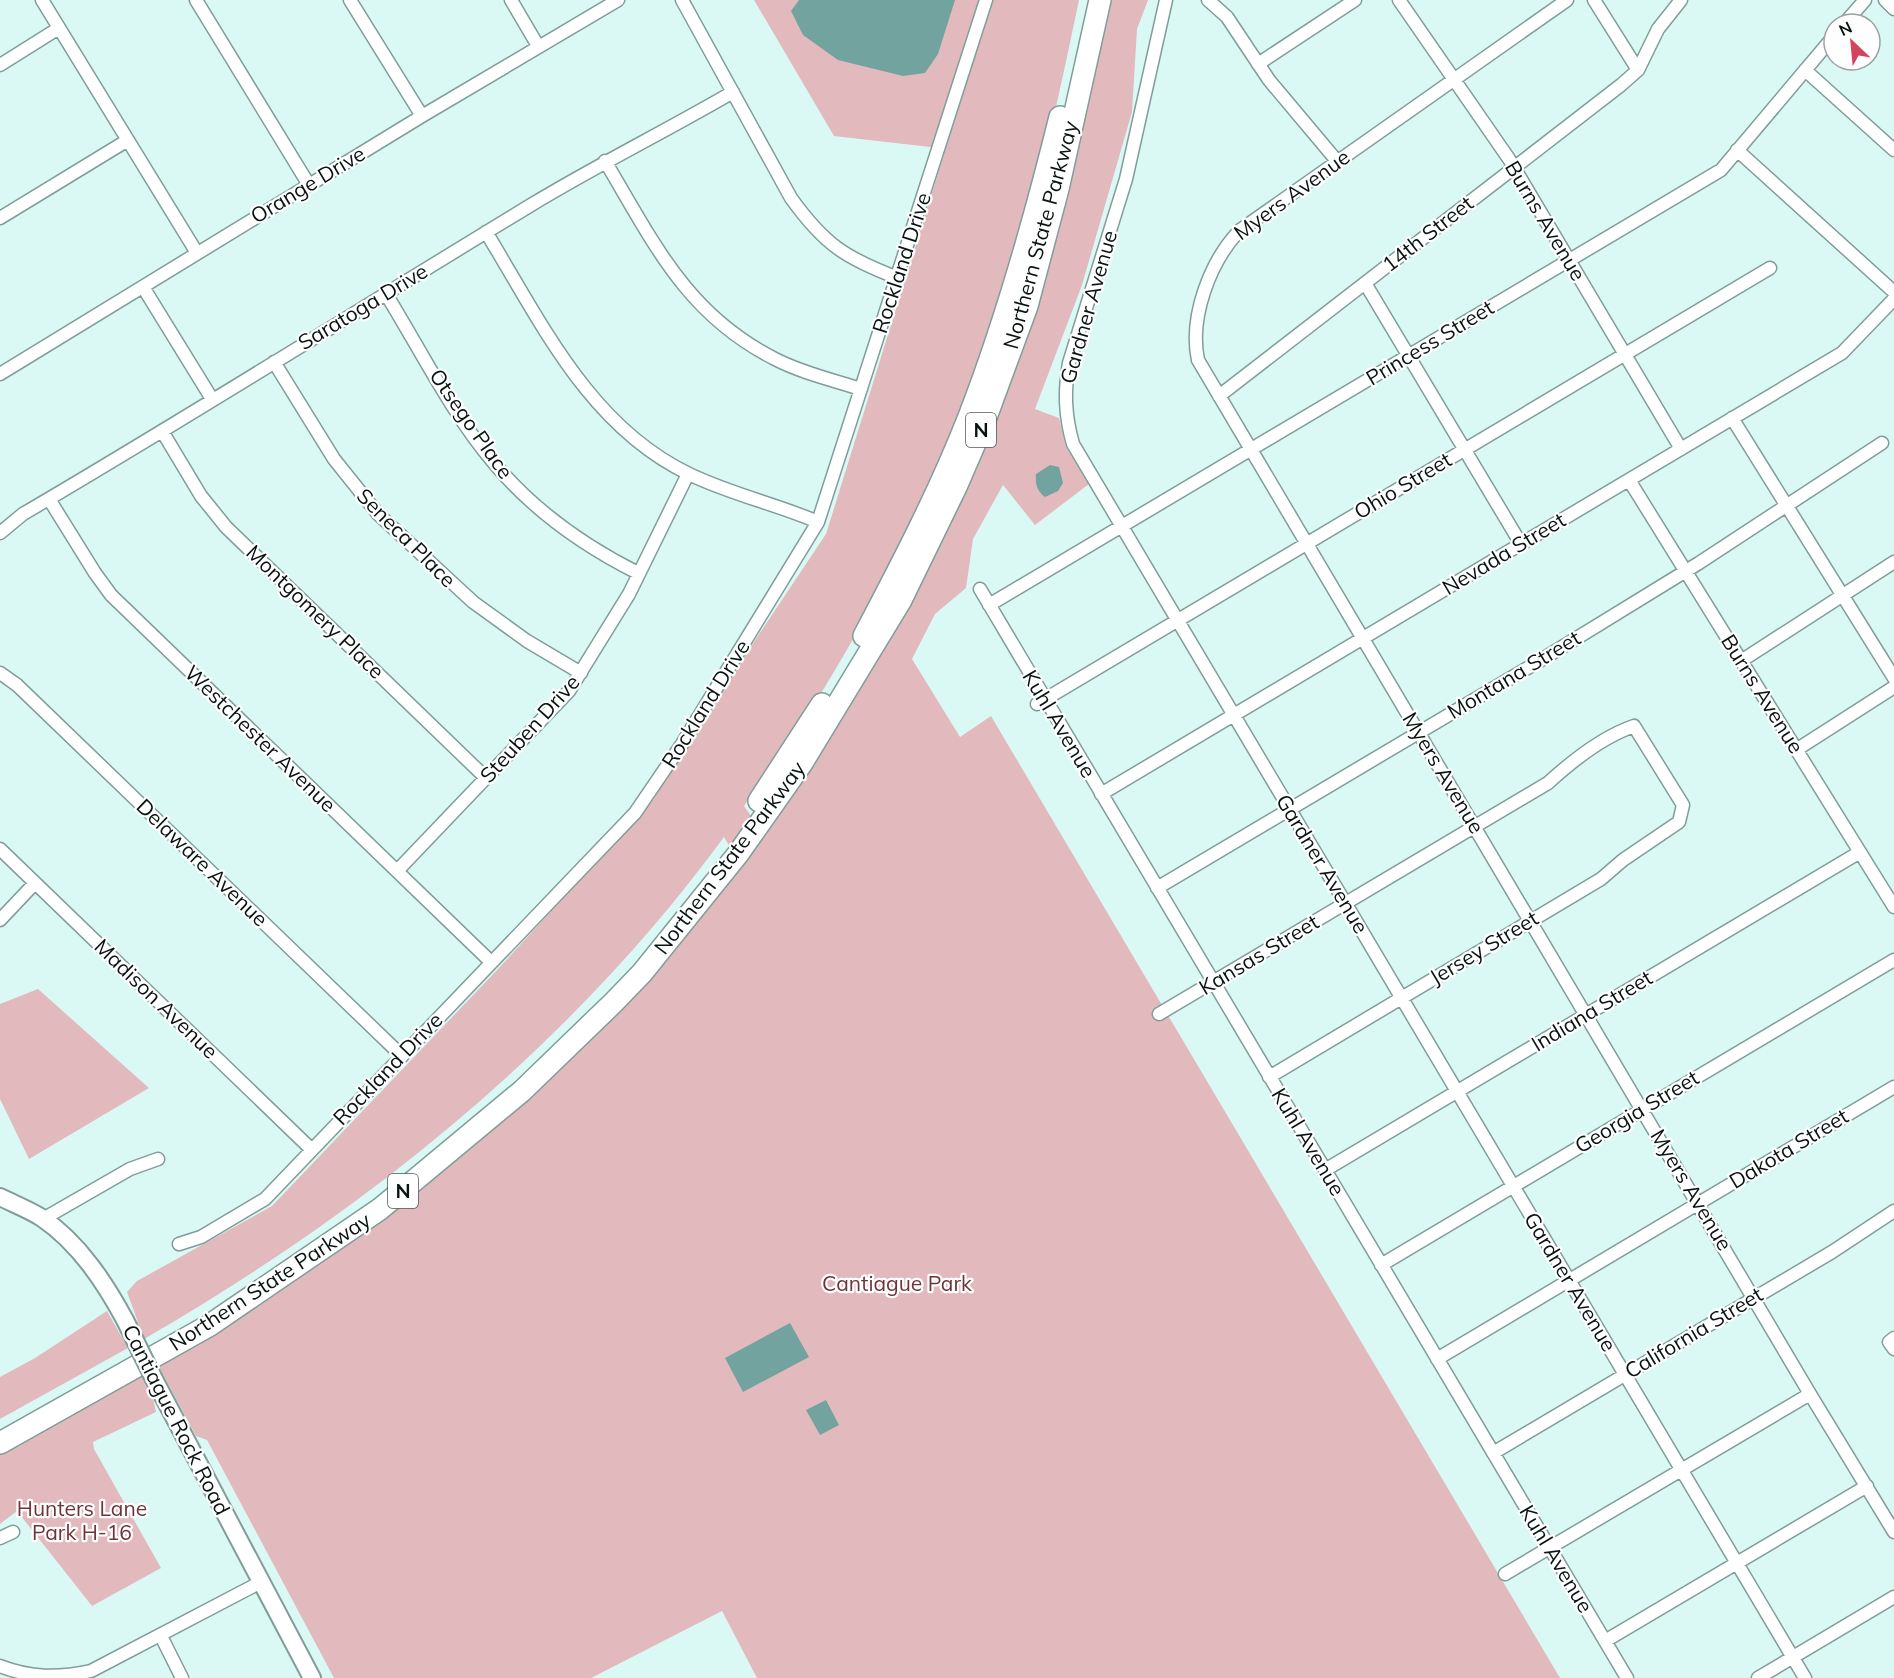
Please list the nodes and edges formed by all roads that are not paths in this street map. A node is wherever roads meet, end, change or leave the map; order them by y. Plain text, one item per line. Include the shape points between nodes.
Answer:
1 (42, 0) edge
2 (196, 0) edge
3 (350, 0) edge
4 (511, 0) edge
5 (618, 0) edge
6 (682, 0) edge
7 (986, 0) edge
8 (1087, 0) edge
9 (1100, 0) edge
10 (1166, 0) edge
11 (1208, 0) edge
12 (1355, 0) edge
13 (1399, 0) edge
14 (1567, 0) edge
15 (1594, 0) edge
16 (1681, 0) edge
17 (1865, 0) edge
18 (1885, 0) edge
19 (1894, 9) edge
20 (1855, 12) edge
21 (59, 28) junction
22 (538, 46) junction
23 (1822, 50) edge
24 (1258, 64) junction
25 (0, 65) edge
26 (1638, 70) junction
27 (1805, 70) junction
28 (1454, 80) junction
29 (733, 92) junction
30 (422, 116) junction
31 (128, 140) junction
32 (1737, 150) junction
33 (1894, 150) edge
34 (605, 161) junction
35 (1337, 161) junction
36 (1514, 168) junction
37 (309, 184) junction
38 (0, 218) edge
39 (486, 232) junction
40 (197, 253) junction
41 (1569, 260) junction
42 (1770, 268) dead end
43 (898, 278) junction
44 (1365, 283) junction
45 (143, 287) junction
46 (1894, 292) edge
47 (386, 294) junction
48 (1894, 298) edge
49 (1625, 355) junction
50 (1409, 356) junction
51 (274, 362) junction
52 (0, 374) edge
53 (861, 389) junction
54 (1219, 396) junction
55 (212, 399) junction
56 (1732, 418) junction
57 (162, 430) junction
58 (1882, 443) dead end
59 (1681, 449) junction
60 (1251, 450) junction
61 (1465, 450) junction
62 (688, 474) junction
63 (1629, 480) junction
64 (49, 499) junction
65 (1787, 506) junction
66 (818, 522) junction
67 (1120, 527) junction
68 (0, 533) edge
69 (1306, 544) junction
70 (1521, 544) junction
71 (1894, 562) edge
72 (1685, 571) junction
73 (638, 573) junction
74 (980, 589) dead end
75 (1842, 595) junction
76 (989, 605) junction
77 (1177, 621) junction
78 (1363, 638) junction
79 (1741, 661) junction
80 (0, 673) edge
81 (581, 673) junction
82 (1894, 678) edge
83 (1894, 687) edge
84 (1041, 702) junction
85 (1233, 715) junction
86 (1634, 726) joint
87 (1419, 732) junction
88 (1796, 750) junction
89 (486, 778) junction
90 (1101, 794) junction
91 (1289, 810) junction
92 (759, 814) junction
93 (1475, 826) junction
94 (733, 848) junction
95 (0, 849) edge
96 (1860, 852) junction
97 (397, 871) junction
98 (35, 883) junction
99 (1157, 888) junction
100 (1345, 904) junction
101 (1894, 908) edge
102 (0, 920) edge
103 (1531, 921) junction
104 (1894, 960) edge
105 (491, 962) junction
106 (1213, 982) junction
107 (1401, 998) junction
108 (1159, 1014) dead end
109 (1587, 1015) junction
110 (402, 1056) junction
111 (1269, 1077) junction
112 (1894, 1087) edge
113 (1457, 1092) junction
114 (1643, 1109) junction
115 (311, 1149) junction
116 (158, 1159) dead end
117 (1325, 1170) junction
118 (1513, 1186) junction
119 (0, 1197) edge
120 (1699, 1203) junction
121 (1894, 1211) edge
122 (43, 1219) junction
123 (179, 1244) dead end
124 (1381, 1264) junction
125 (1569, 1280) junction
126 (1755, 1298) junction
127 (1894, 1338) edge
128 (1894, 1349) edge
129 (1437, 1359) junction
130 (1625, 1375) junction
131 (1809, 1394) junction
132 (0, 1426) edge
133 (0, 1443) edge
134 (1493, 1453) junction
135 (1681, 1469) junction
136 (1867, 1486) junction
137 (12, 1532) dead end
138 (1894, 1532) edge
139 (0, 1538) edge
140 (1549, 1547) junction
141 (1737, 1563) junction
142 (1505, 1574) dead end
143 (261, 1582) junction
144 (1894, 1597) edge
145 (161, 1636) junction
146 (1605, 1641) junction
147 (1793, 1657) junction
148 (0, 1666) edge
149 (182, 1678) edge
150 (312, 1678) edge
151 (1627, 1678) edge
152 (1758, 1678) edge
153 (1805, 1678) edge

1 - 21 street
2 - 37 street
3 - 30 street
4 - 22 street
5 - 22 street, Orange Drive
6 - 29 street
7 - 43 street, Rockland Drive
8 - 92 highway, Northern State Parkway / N via 1025,249 969,416 921,526 852,658
9 - 92 highway, Northern State Parkway / N via 1058,189 1032,285 985,420 901,600 802,763
10 - 67 street, Gardner Avenue via 1126,179 1065,386 1066,417 1073,444
11 - 24 street via 1227,17
12 - 24 street
13 - 28 street, Burns Avenue
14 - 28 street, Myers Avenue
15 - 26 street
16 - 26 street via 1658,29
17 - 20 street
18 - 19 street
21 - 25 street
21 - 31 street
22 - 30 street, Orange Drive
23 - 27 street, Princess Street
24 - 35 street
26 - 36 street, 14th Street
27 - 32 street, Princess Street
27 - 33 street
28 - 35 street, Myers Avenue
28 - 36 street, Burns Avenue
29 - 34 street, Saratoga Drive
29 - 43 street via 791,198 813,228 853,259
30 - 37 street, Orange Drive
31 - 38 street
31 - 40 street
32 - 41 street, Princess Street via 1720,170
32 - 46 street
34 - 39 street, Saratoga Drive
34 - 53 street via 666,264 713,318 778,361
35 - 54 street, Myers Avenue via 1239,231 1218,257 1195,337 1198,360
36 - 41 street, Burns Avenue
36 - 44 street, 14th Street
37 - 40 street, Orange Drive
39 - 47 street, Saratoga Drive
39 - 62 street via 568,368 588,394 641,444
40 - 45 street, Orange Drive
41 - 49 street, Burns Avenue
41 - 50 street, Princess Street
42 - 49 street, Ohio Street
43 - 53 street, Rockland Drive
44 - 50 street
44 - 54 street, 14th Street
45 - 52 street, Orange Drive
45 - 55 street
47 - 51 street, Saratoga Drive
47 - 73 street, Otsego Place via 467,426 504,475 572,536
48 - 56 street, Nevada Street via 1842,354
49 - 59 street, Burns Avenue
49 - 61 street, Ohio Street
50 - 60 street, Princess Street
50 - 61 street
51 - 55 street, Saratoga Drive
51 - 81 street, Seneca Place via 334,459 378,514 480,608
53 - 66 street, Rockland Drive
54 - 60 street, Myers Avenue
55 - 57 street, Saratoga Drive
56 - 59 street, Nevada Street
56 - 65 street
57 - 64 street, Saratoga Drive
57 - 89 street, Montgomery Place via 201,496 226,527
58 - 65 street, Montana Street
59 - 63 street, Nevada Street
60 - 67 street, Princess Street
60 - 69 street, Myers Avenue
61 - 69 street, Ohio Street
61 - 70 street
62 - 66 street
62 - 73 street, Steuben Drive
63 - 70 street, Nevada Street
63 - 72 street, Burns Avenue
64 - 68 street, Saratoga Drive
64 - 97 street, Westchester Avenue via 111,595
65 - 72 street, Montana Street
65 - 75 street
66 - 105 street, Rockland Drive via 649,795
67 - 76 street, Princess Street
67 - 77 street, Gardner Avenue
69 - 77 street, Ohio Street
69 - 78 street, Myers Avenue
70 - 78 street, Nevada Street
71 - 75 street
72 - 79 street, Burns Avenue
72 - 87 street, Montana Street
73 - 81 street, Steuben Drive
74 - 76 street, Kuhl Avenue
75 - 79 street
75 - 82 street
76 - 84 street, Kuhl Avenue
77 - 84 street, Ohio Street
77 - 85 street, Gardner Avenue
78 - 85 street, Nevada Street
78 - 87 street, Myers Avenue
79 - 88 street, Burns Avenue
80 - 110 street, Delaware Avenue via 17,685
81 - 89 street, Steuben Drive
83 - 88 street
84 - 90 street, Kuhl Avenue
85 - 90 street, Nevada Street
85 - 91 street, Gardner Avenue
86 - 93 street, Kansas Street via 1619,731 1548,783
86 - 103 street, Jersey Street via 1683,805 1682,817 1601,879
87 - 91 street, Montana Street
87 - 93 street, Myers Avenue
88 - 96 street, Burns Avenue
89 - 97 street, Steuben Drive
90 - 99 street, Kuhl Avenue
91 - 99 street, Montana Street
91 - 100 street, Gardner Avenue
92 - 94 highway, Northern State Parkway / N
93 - 100 street, Kansas Street
93 - 103 street, Myers Avenue
94 - 132 highway, Northern State Parkway / N via 593,1004 410,1169 279,1266 184,1325
94 - 133 highway, Northern State Parkway / N via 642,973 614,1002 522,1090 380,1209 210,1325
95 - 98 street, Madison Avenue
96 - 101 street, Burns Avenue
96 - 109 street, Indiana Street
97 - 105 street, Westchester Avenue
98 - 102 street
98 - 115 street, Madison Avenue
99 - 106 street, Kuhl Avenue
100 - 106 street, Kansas Street
100 - 107 street, Gardner Avenue
103 - 107 street, Jersey Street
103 - 109 street, Myers Avenue
104 - 114 street, Georgia Street
105 - 110 street, Rockland Drive
106 - 108 street, Kansas Street
106 - 111 street, Kuhl Avenue
107 - 111 street, Jersey Street
107 - 113 street, Gardner Avenue
109 - 113 street, Indiana Street
109 - 114 street, Myers Avenue
110 - 115 street, Rockland Drive
111 - 117 street, Kuhl Avenue
112 - 120 street, Dakota Street
113 - 117 street, Indiana Street
113 - 118 street, Gardner Avenue
114 - 118 street, Georgia Street
114 - 120 street, Myers Avenue
115 - 123 street, Rockland Drive via 266,1199 201,1237
116 - 122 street via 130,1169
117 - 124 street, Kuhl Avenue
118 - 124 street, Georgia Street
118 - 125 street, Gardner Avenue
119 - 122 main road, Cantiague Rock Road
120 - 125 street, Dakota Street
120 - 126 street, Myers Avenue
121 - 126 street, California Street
122 - 143 main road, Cantiague Rock Road, bridge via 105,1283
124 - 129 street, Kuhl Avenue
125 - 129 street, Dakota Street
125 - 130 street, Gardner Avenue
126 - 130 street, California Street
126 - 131 street, Myers Avenue
127 - 128 street via 1889,1342
129 - 134 street, Kuhl Avenue
130 - 134 street, California Street
130 - 135 street, Gardner Avenue
131 - 135 street
131 - 136 street, Myers Avenue
134 - 140 street, Kuhl Avenue
135 - 140 street
135 - 141 street, Gardner Avenue
136 - 138 street, Myers Avenue
136 - 141 street
137 - 139 street
140 - 142 street
140 - 146 street, Kuhl Avenue
141 - 146 street
141 - 147 street, Gardner Avenue
143 - 145 street
143 - 150 main road, Cantiague Rock Road
144 - 147 street
145 - 148 street via 110,1663 66,1677 31,1676
145 - 149 street
146 - 151 street, Kuhl Avenue
147 - 152 street
147 - 153 street, Gardner Avenue

